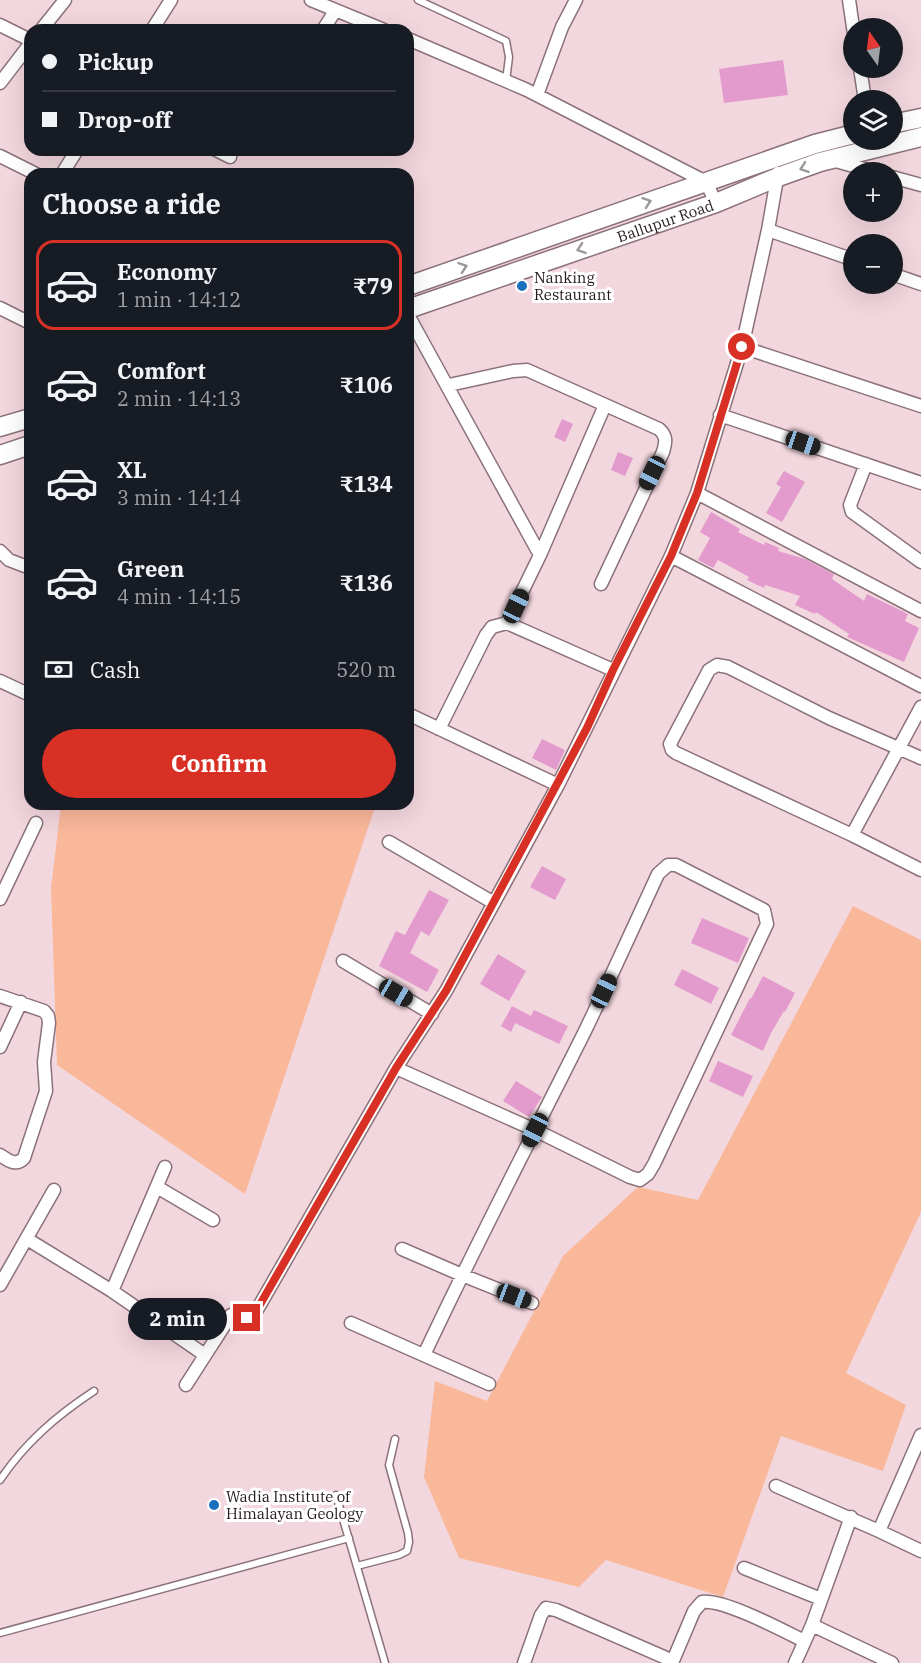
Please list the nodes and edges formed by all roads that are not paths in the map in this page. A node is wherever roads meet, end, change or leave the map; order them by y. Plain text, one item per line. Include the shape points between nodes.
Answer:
1 (65, 0) edge
2 (171, 0) edge
3 (311, 0) edge
4 (418, 0) edge
5 (576, 0) edge
6 (849, 0) edge
7 (335, 11) junction
8 (852, 18) edge
9 (0, 24) edge
10 (46, 24) edge
11 (156, 24) edge
12 (327, 24) edge
13 (369, 24) edge
14 (24, 38) edge
15 (414, 42) edge
16 (24, 50) edge
17 (506, 81) junction
18 (0, 83) edge
19 (537, 95) junction
20 (921, 117) edge
21 (903, 121) edge
22 (843, 137) edge
23 (921, 137) edge
24 (0, 156) edge
25 (226, 156) edge
26 (781, 157) junction
27 (230, 158) dead end
28 (830, 160) junction
29 (843, 163) edge
30 (24, 168) edge
31 (778, 177) junction
32 (903, 180) edge
33 (706, 182) junction
34 (921, 185) edge
35 (716, 203) junction
36 (768, 230) junction
37 (843, 256) edge
38 (903, 278) edge
39 (414, 284) edge
40 (921, 284) edge
41 (414, 307) edge
42 (0, 308) edge
43 (24, 321) edge
44 (414, 326) edge
45 (742, 347) junction
46 (448, 386) junction
47 (604, 405) junction
48 (921, 405) edge
49 (720, 415) junction
50 (24, 420) edge
51 (0, 427) edge
52 (24, 435) edge
53 (0, 444) edge
54 (24, 447) edge
55 (0, 455) edge
56 (866, 464) junction
57 (921, 483) edge
58 (697, 493) junction
59 (0, 551) edge
60 (540, 555) junction
61 (671, 556) junction
62 (921, 562) edge
63 (24, 566) edge
64 (601, 584) dead end
65 (921, 611) edge
66 (507, 623) junction
67 (613, 670) junction
68 (0, 681) edge
69 (921, 686) edge
70 (24, 692) edge
71 (921, 707) edge
72 (414, 717) edge
73 (439, 729) junction
74 (900, 748) junction
75 (921, 758) edge
76 (558, 785) junction
77 (36, 824) dead end
78 (852, 835) junction
79 (389, 842) dead end
80 (921, 870) edge
81 (0, 899) edge
82 (494, 903) junction
83 (343, 961) dead end
84 (0, 996) edge
85 (21, 1002) junction
86 (432, 1014) junction
87 (0, 1047) edge
88 (396, 1068) junction
89 (535, 1130) junction
90 (0, 1155) edge
91 (165, 1167) dead end
92 (157, 1187) junction
93 (54, 1190) dead end
94 (213, 1220) dead end
95 (27, 1239) junction
96 (402, 1249) dead end
97 (462, 1275) junction
98 (0, 1285) edge
99 (112, 1291) junction
100 (532, 1303) dead end
101 (351, 1323) dead end
102 (205, 1355) junction
103 (424, 1355) junction
104 (489, 1384) dead end
105 (186, 1385) dead end
106 (93, 1391) dead end
107 (921, 1435) edge
108 (395, 1439) dead end
109 (0, 1480) edge
110 (776, 1485) dead end
111 (336, 1495) dead end
112 (851, 1517) junction
113 (879, 1531) junction
114 (349, 1538) junction
115 (921, 1551) edge
116 (357, 1566) junction
117 (744, 1569) dead end
118 (821, 1599) junction
119 (812, 1625) junction
120 (0, 1633) edge
121 (804, 1641) junction
122 (673, 1662) edge
123 (385, 1663) edge
124 (524, 1663) edge
125 (795, 1663) edge
126 (892, 1663) edge

1 - 10 street
2 - 11 street
3 - 7 street
4 - 17 lane via 506,40
5 - 19 street
6 - 8 street
7 - 12 street
7 - 13 street
9 - 14 street
15 - 17 street
16 - 18 street
17 - 19 street
19 - 33 street
20 - 21 main road
22 - 26 main road, Ballupur Road
23 - 28 main road, Ballupur Road
24 - 30 street
25 - 27 street
26 - 31 street
26 - 33 main road, Ballupur Road
28 - 29 street
28 -> 31 main road, Ballupur Road
31 - 35 main road, Ballupur Road
31 - 36 street
32 - 34 street
33 - 35 street
39 -> 33 main road, Ballupur Road
35 -> 41 main road, Ballupur Road
36 - 37 street
36 - 45 street
38 - 40 street
42 - 43 street
44 - 46 street
45 - 48 street
45 - 49 street
46 - 47 street via 527,370
46 - 60 street
47 - 60 street
47 - 64 street via 659,429 666,439
49 - 56 street
49 - 58 street
50 - 51 main road
52 - 53 main road
54 - 55 main road
56 - 57 street
56 - 62 street via 850,505 852,512
58 - 61 street
58 - 65 street
59 - 63 street
60 - 66 street
61 - 67 street
61 - 69 street
66 - 67 street
66 - 73 street via 492,627 486,635
67 - 76 street
68 - 70 street
71 - 74 street
72 - 73 street
73 - 76 street
74 - 75 street
74 - 78 street
74 - 78 street via 723,665 709,670 672,738 672,750
76 - 82 street
77 - 81 street
78 - 80 street
79 - 82 street
82 - 86 street
83 - 86 street
84 - 85 street
85 - 87 street
85 - 90 street via 48,1016 46,1091 24,1158 14,1163
86 - 88 street
88 - 89 street
88 - 102 street via 254,1315 231,1315
89 - 89 street via 630,1177 640,1180 648,1174 767,924 764,910 676,865 662,869
89 - 97 street
91 - 92 street
92 - 94 street
92 - 99 street
93 - 95 street
95 - 98 street
95 - 99 street
96 - 97 street
97 - 100 street
97 - 103 street
99 - 102 street
101 - 103 street
102 - 105 street
103 - 104 street
106 - 109 lane via 43,1429
107 - 113 street
108 - 116 lane via 389,1465 408,1533 407,1551
110 - 112 street
111 - 114 lane
112 - 113 street
112 - 118 street
113 - 115 street
114 - 116 lane
114 - 120 lane
116 - 123 lane
117 - 118 street
118 - 119 street
119 - 121 street
119 - 126 street
121 - 122 street via 737,1611 702,1602 694,1611
121 - 125 street
122 - 124 street via 546,1608

